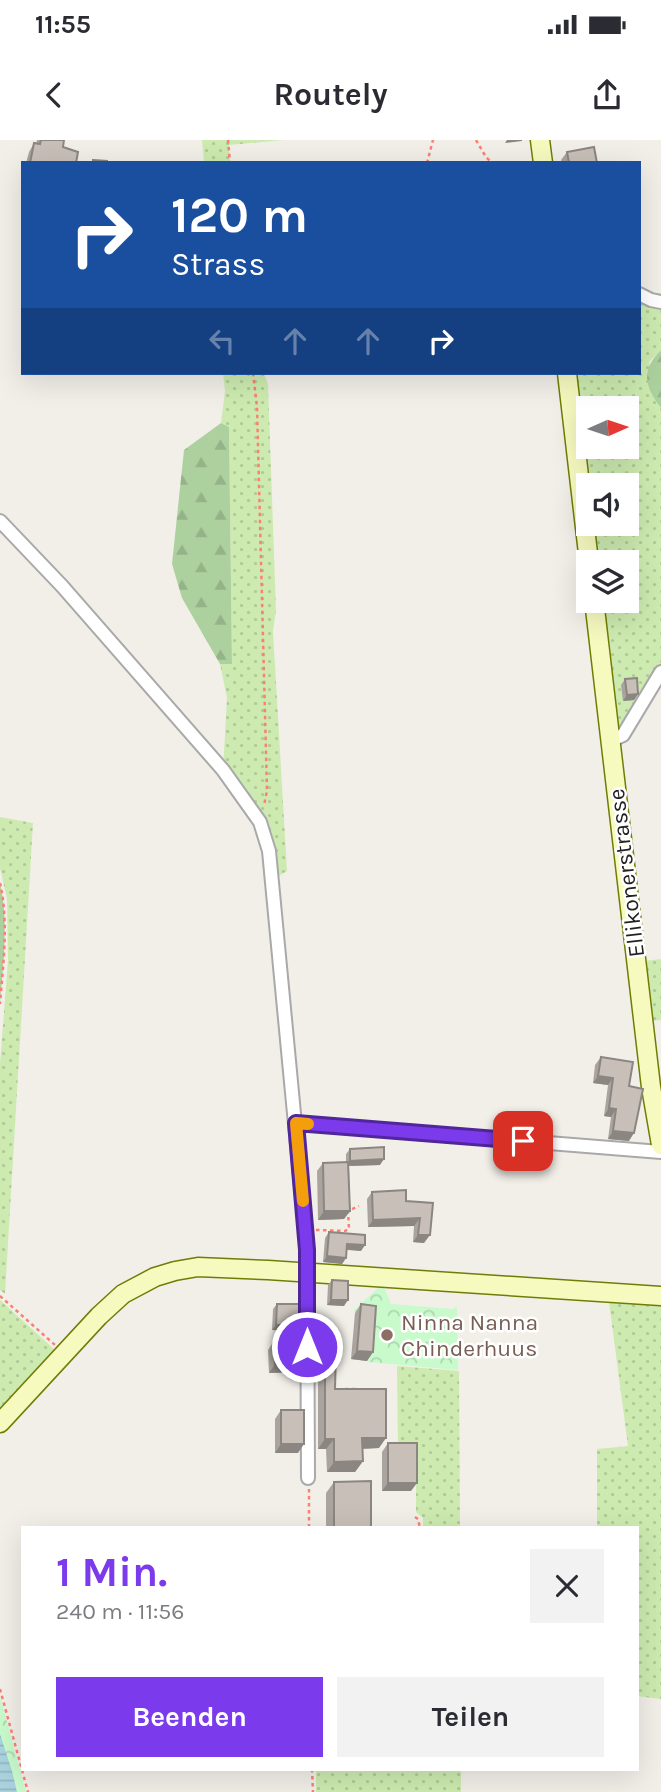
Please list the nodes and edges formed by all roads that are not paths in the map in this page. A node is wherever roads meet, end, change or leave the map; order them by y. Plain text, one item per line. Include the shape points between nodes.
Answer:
1 (540, 140) edge
2 (543, 161) edge
3 (641, 295) edge
4 (661, 302) edge
5 (567, 375) edge
6 (0, 521) edge
7 (588, 550) edge
8 (595, 613) edge
9 (661, 672) edge
10 (610, 741) junction
11 (296, 1123) junction
12 (661, 1145) edge
13 (661, 1152) edge
14 (307, 1272) junction
15 (661, 1296) edge
16 (0, 1423) edge
17 (309, 1478) road end

1 - 2 street
3 - 4 street
5 - 7 street
6 - 11 street via 223,770 260,822 269,851
8 - 10 street, Ellikonerstrasse
9 - 10 street via 622,734
10 - 12 street, Ellikonerstrasse
11 - 13 street
11 - 14 street
14 - 15 street
14 - 16 street via 198,1267 155,1277 123,1294 99,1316
14 - 17 street

